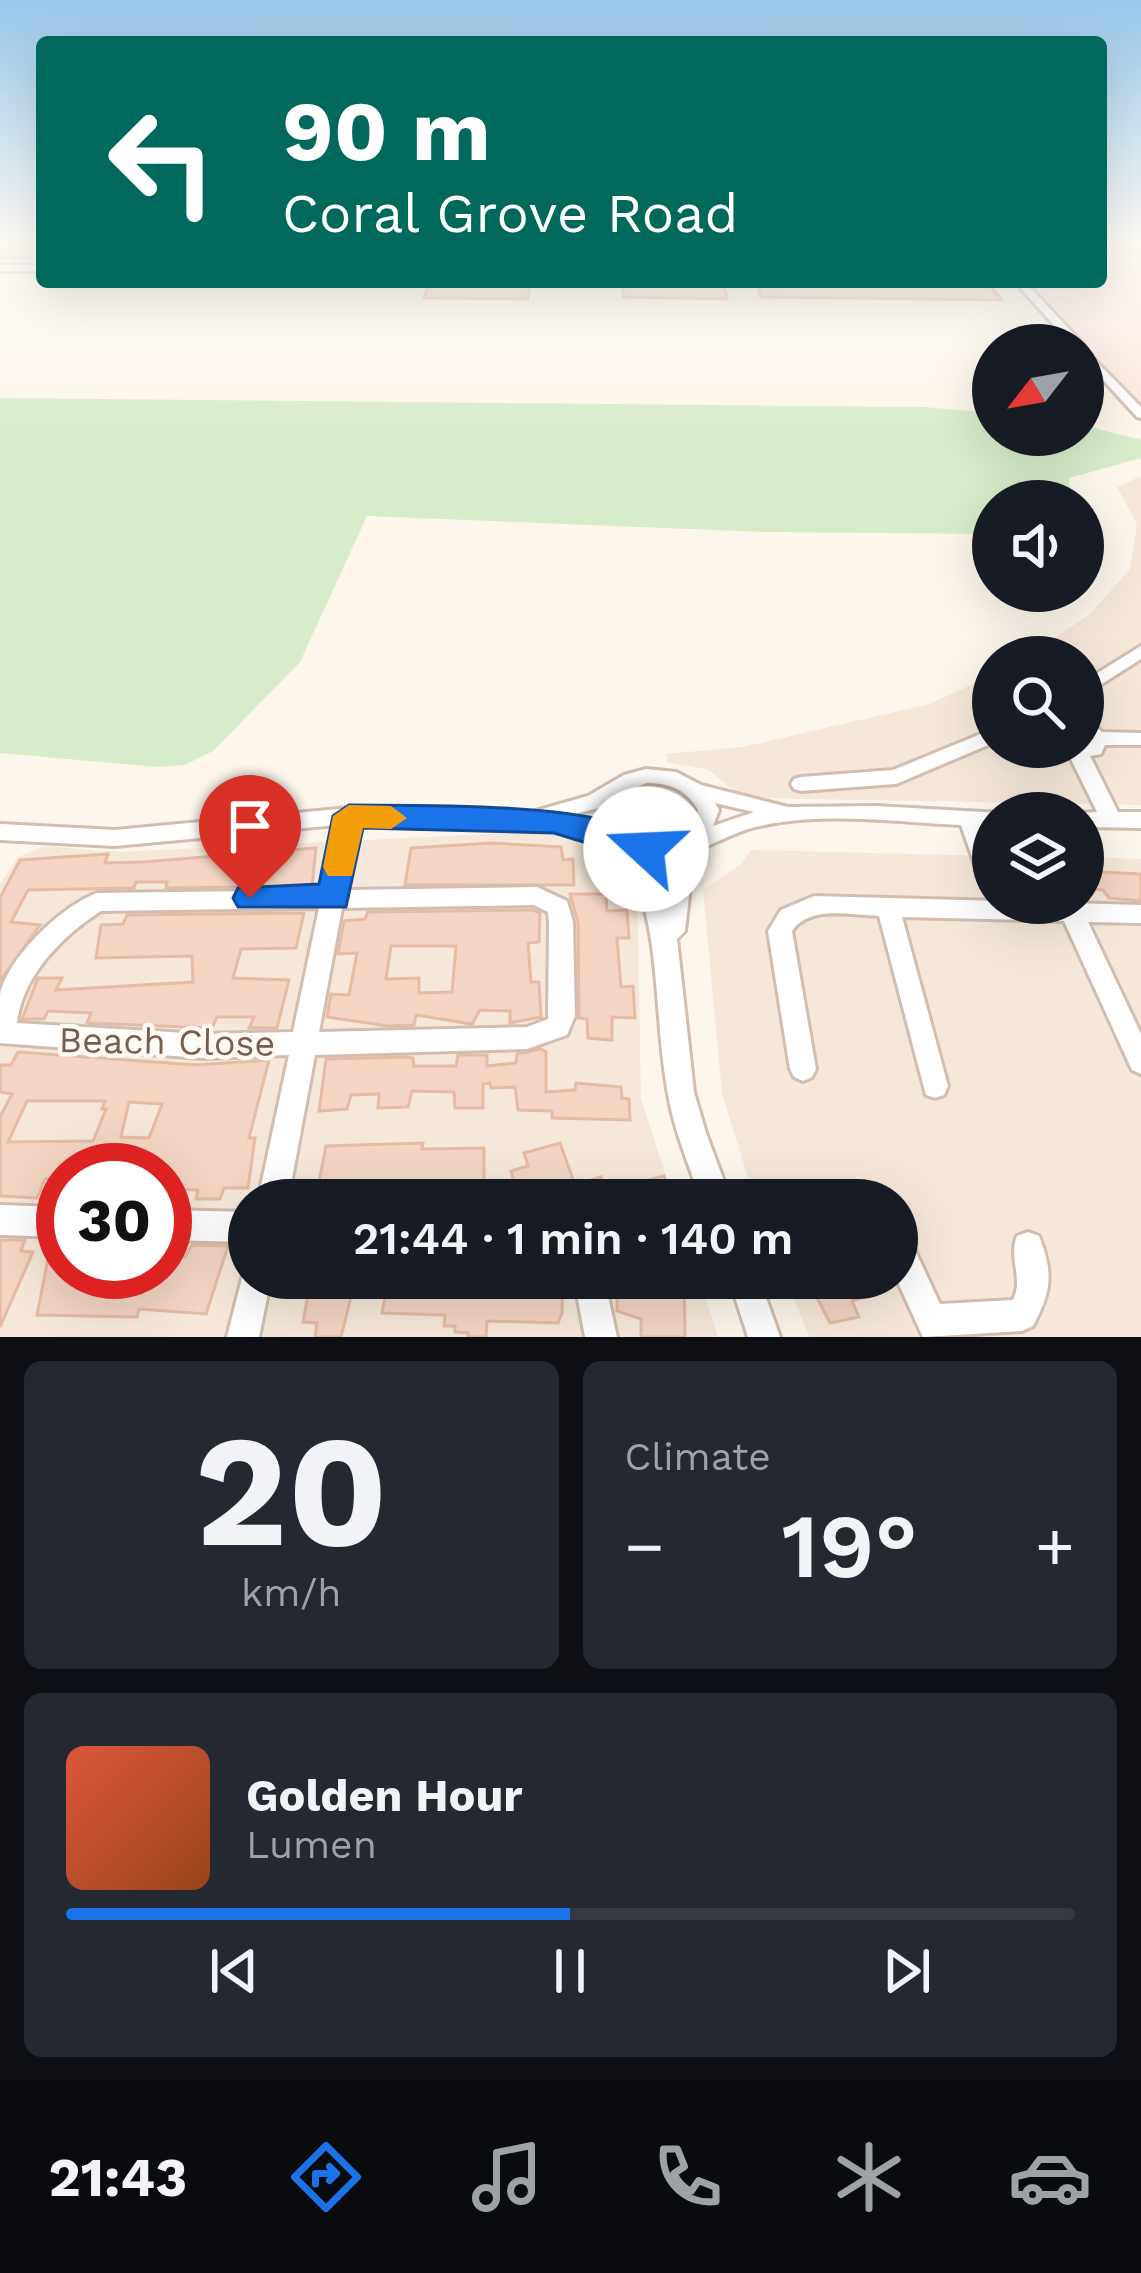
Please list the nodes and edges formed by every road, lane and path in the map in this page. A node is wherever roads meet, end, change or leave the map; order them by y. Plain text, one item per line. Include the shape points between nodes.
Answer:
1 (1104, 374) edge
2 (1141, 414) edge
3 (1141, 651) edge
4 (1104, 677) edge
5 (1104, 734) edge
6 (1141, 739) edge
7 (972, 744) edge
8 (1080, 768) edge
9 (801, 784) dead end
10 (614, 790) junction
11 (698, 791) junction
12 (802, 814) junction
13 (349, 816) junction
14 (972, 818) edge
15 (525, 819) junction
16 (1104, 819) edge
17 (1112, 819) junction
18 (1141, 820) edge
19 (2, 836) edge
20 (628, 842) junction
21 (691, 842) junction
22 (334, 897) junction
23 (972, 906) edge
24 (888, 907) junction
25 (1104, 913) edge
26 (1141, 914) edge
27 (1078, 924) edge
28 (670, 948) junction
29 (304, 1042) junction
30 (1141, 1062) edge
31 (803, 1069) dead end
32 (935, 1086) dead end
33 (277, 1179) edge
34 (709, 1179) edge
35 (0, 1220) edge
36 (36, 1221) edge
37 (192, 1226) edge
38 (228, 1226) edge
39 (1028, 1246) dead end
40 (918, 1292) edge
41 (251, 1299) edge
42 (594, 1299) edge
43 (751, 1299) edge
44 (935, 1329) edge
45 (243, 1337) edge
46 (601, 1337) edge
47 (764, 1337) edge

1 - 2 street
3 - 4 street
5 - 6 street
7 - 9 street via 896,778
8 - 17 street
10 - 11 street via 647,776
10 - 15 street
10 - 20 street via 607,820
11 - 12 street
11 - 21 street via 709,820
12 - 14 street
12 - 21 street via 741,822
13 - 15 street
13 - 19 street via 115,838
13 - 22 street
15 - 20 street
16 - 17 street
17 - 18 street
20 - 21 street via 659,850
20 - 28 street via 660,902
21 - 28 street
22 - 29 street
22 - 29 street via 551,900 561,922 562,1016 558,1027 527,1038
22 - 29 street, Beach Close via 98,902 40,952 3,1017 4,1033 14,1037
23 - 24 street
24 - 31 street via 814,905 784,919
24 - 32 street
25 - 26 street
27 - 30 street
28 - 34 street via 682,1096
29 - 33 street
35 - 36 street
37 - 38 street
39 - 44 street via 1034,1291 1022,1315
40 - 44 street
41 - 45 street
42 - 46 street
43 - 47 street

